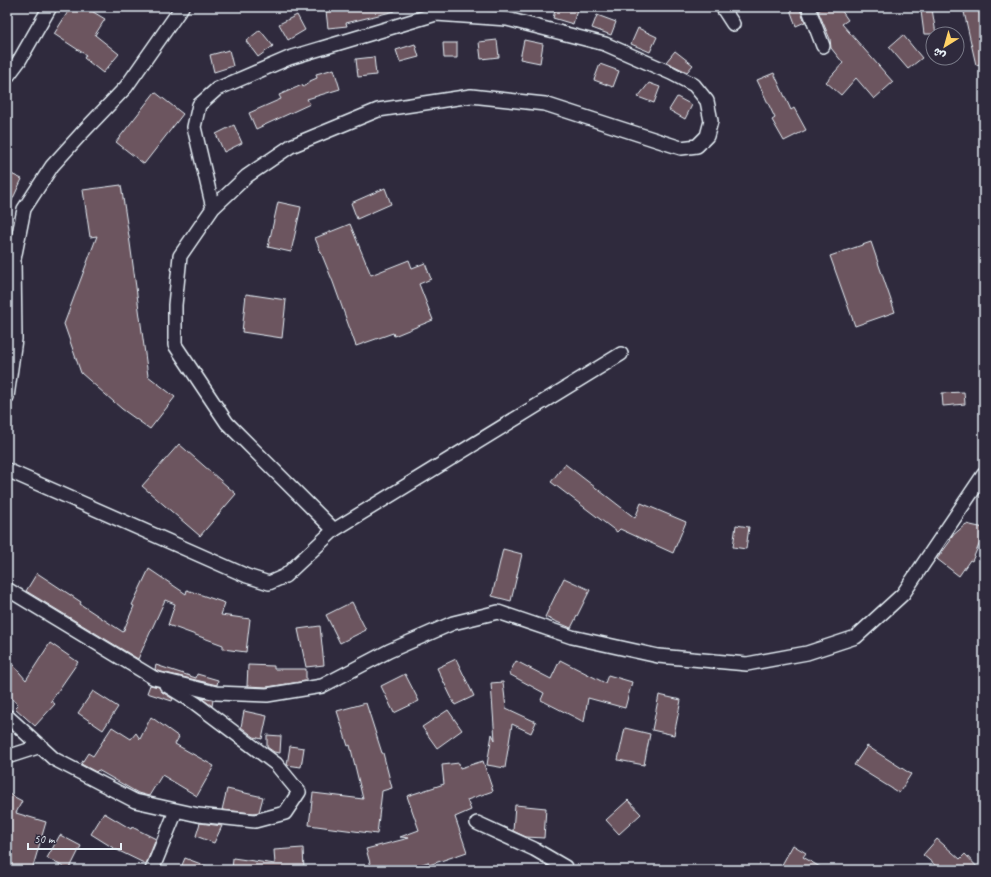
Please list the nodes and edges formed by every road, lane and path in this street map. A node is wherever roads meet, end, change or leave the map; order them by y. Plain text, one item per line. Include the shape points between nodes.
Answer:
1 (50, 7) edge
2 (182, 7) edge
3 (722, 7) edge
4 (808, 7) edge
5 (733, 24) dead end
6 (823, 46) dead end
7 (7, 78) edge
8 (213, 208) junction
9 (621, 354) dead end
10 (7, 397) edge
11 (7, 470) edge
12 (984, 474) edge
13 (334, 530) junction
14 (7, 589) edge
15 (154, 678) junction
16 (7, 716) edge
17 (41, 746) junction
18 (7, 757) edge
19 (176, 811) junction
20 (477, 823) dead end
21 (152, 870) edge
22 (567, 870) edge

1 - 7 street
2 - 10 street via 126,87 52,166 24,209 14,258 15,339
3 - 5 street
4 - 6 street
8 - 8 street via 247,176 291,146 378,110 471,96 545,104 681,148 697,146 707,136 711,121 706,101 694,85 605,44 507,19 436,14 289,58 216,89 199,105 194,127
8 - 13 street via 180,256 175,305 175,345 227,423
9 - 13 street
11 - 13 street via 246,576 269,583 285,576
12 - 15 street via 903,594 856,637 807,653 747,664 658,656 572,638 498,612 453,623 389,651 322,686 267,695 216,693
14 - 15 street
15 - 19 street via 195,703 276,764 299,792 285,813 255,821
16 - 17 street
17 - 18 street
17 - 19 street via 54,759 135,801
19 - 21 street
20 - 22 street via 534,848

